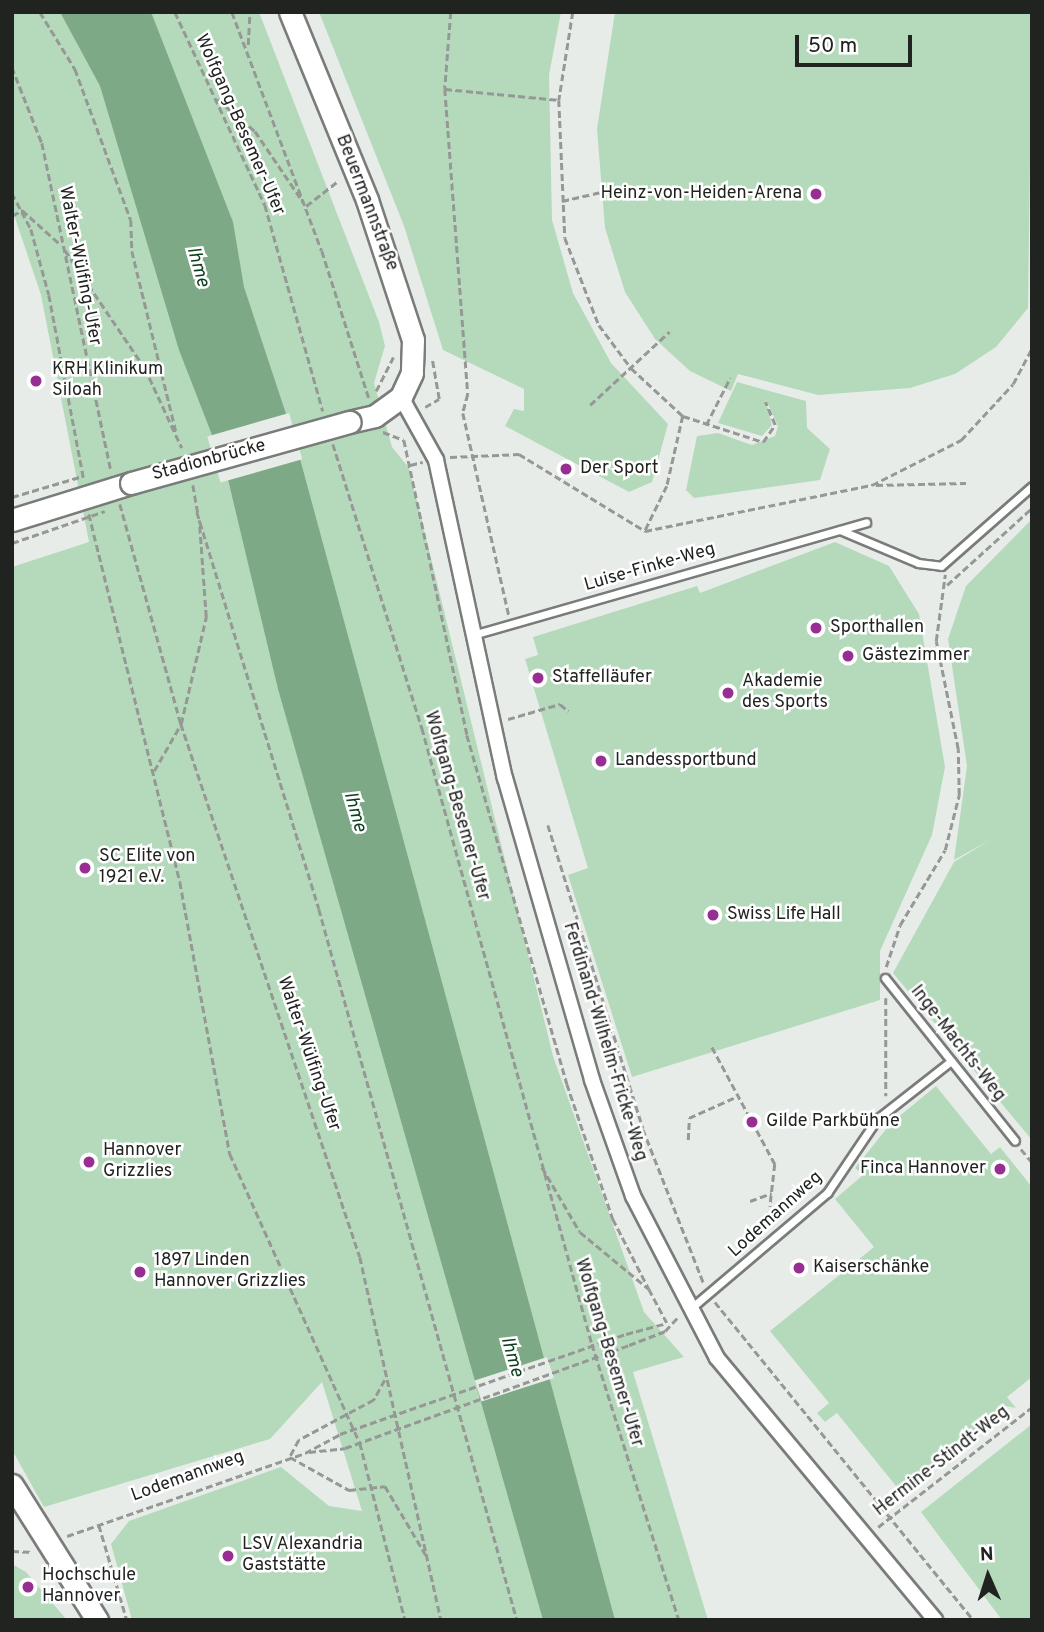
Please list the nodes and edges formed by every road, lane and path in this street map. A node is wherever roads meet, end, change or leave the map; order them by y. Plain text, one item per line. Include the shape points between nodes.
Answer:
1 (40, 12) edge
2 (175, 12) edge
3 (232, 12) edge
4 (250, 12) edge
5 (290, 12) edge
6 (451, 12) edge
7 (573, 12) edge
8 (247, 48) junction
9 (12, 67) edge
10 (444, 89) junction
11 (214, 97) junction
12 (559, 100) junction
13 (340, 169) dead end
14 (339, 176) dead end
15 (348, 188) dead end
16 (610, 190) dead end
17 (12, 193) edge
18 (562, 201) junction
19 (306, 206) junction
20 (22, 210) junction
21 (12, 216) edge
22 (63, 247) junction
23 (669, 332) dead end
24 (395, 345) dead end
25 (1032, 348) edge
26 (631, 368) junction
27 (730, 378) dead end
28 (401, 397) junction
29 (765, 402) dead end
30 (590, 405) dead end
31 (682, 416) junction
32 (326, 423) dead end
33 (705, 426) junction
34 (380, 431) dead end
35 (331, 436) dead end
36 (470, 453) junction
37 (111, 473) dead end
38 (966, 483) dead end
39 (872, 485) junction
40 (85, 486) junction
41 (1032, 486) edge
42 (195, 495) dead end
43 (12, 496) edge
44 (120, 505) dead end
45 (1032, 508) edge
46 (197, 512) junction
47 (90, 518) junction
48 (12, 520) edge
49 (866, 522) dead end
50 (839, 530) junction
51 (645, 531) junction
52 (12, 543) edge
53 (941, 566) junction
54 (947, 585) junction
55 (511, 625) junction
56 (470, 636) junction
57 (568, 711) dead end
58 (491, 723) junction
59 (181, 724) junction
60 (153, 771) junction
61 (548, 825) dead end
62 (885, 978) junction
63 (712, 1047) dead end
64 (951, 1061) junction
65 (738, 1096) junction
66 (877, 1119) junction
67 (688, 1140) dead end
68 (1015, 1141) joint
69 (538, 1161) junction
70 (1032, 1162) edge
71 (772, 1193) junction
72 (750, 1201) dead end
73 (770, 1207) dead end
74 (649, 1289) junction
75 (708, 1295) junction
76 (689, 1310) junction
77 (667, 1323) junction
78 (386, 1379) junction
79 (1032, 1407) edge
80 (350, 1417) junction
81 (306, 1453) junction
82 (290, 1457) junction
83 (12, 1485) edge
84 (373, 1489) junction
85 (893, 1516) junction
86 (99, 1525) junction
87 (867, 1536) junction
88 (37, 1548) junction
89 (12, 1551) edge
90 (428, 1558) junction
91 (97, 1620) edge
92 (127, 1620) edge
93 (405, 1620) edge
94 (440, 1620) edge
95 (517, 1620) edge
96 (679, 1620) edge
97 (935, 1620) edge
98 (973, 1620) edge

1 - 22 path via 75,69 131,220 132,251 178,438 145,368
2 - 11 path, Wolfgang-Besemer-Ufer
3 - 8 path
4 - 8 path
5 - 28 street, Beuermannstraße via 406,315 414,356
6 - 10 path
7 - 12 path
8 - 19 path
9 - 22 path, Walter-Wülfing-Ufer via 42,143
10 - 12 path
10 - 36 path
11 - 19 path via 255,131
11 - 32 path, Wolfgang-Besemer-Ufer via 265,205
12 - 18 path
13 - 15 path
14 - 19 path
16 - 18 path
17 - 20 path
18 - 26 path via 565,238 584,291 599,326
19 - 24 path via 369,399 386,379
20 - 21 path
20 - 22 path
20 - 40 path via 49,295
22 - 37 path, Walter-Wülfing-Ufer
23 - 26 path
25 - 39 path via 1013,384 961,440
26 - 30 path
26 - 31 path
27 - 33 path
28 - 40 street, Stadionbrücke, bridge via 375,416 131,483
28 - 56 street, Ferdinand-Wilhelm-Fricke-Weg via 436,460
29 - 33 path via 775,425 763,442
31 - 33 path
31 - 51 path via 667,486
34 - 74 path via 404,440 467,735 567,1084 613,1219
35 - 69 path, Wolfgang-Besemer-Ufer via 422,728
36 - 51 path via 519,454
36 - 55 path
38 - 39 path
39 - 51 path
40 - 43 path
40 - 47 path
40 - 48 street, Stadionbrücke
41 - 53 lane
42 - 46 path
44 - 59 path, Walter-Wülfing-Ufer
45 - 54 path
46 - 59 path via 206,617
46 - 95 path via 319,909
47 - 52 path
47 - 60 path
49 - 50 lane, Luise-Finke-Weg
50 - 53 lane via 918,563
50 - 55 lane, Luise-Finke-Weg
53 - 54 path
54 - 62 path via 936,641 958,749 956,814 937,869 891,944
55 - 56 lane, Luise-Finke-Weg
56 - 58 street, Ferdinand-Wilhelm-Fricke-Weg
57 - 58 path via 561,704
58 - 76 street, Ferdinand-Wilhelm-Fricke-Weg via 614,1147
59 - 60 path
59 - 78 path, Walter-Wülfing-Ufer via 318,1117 360,1257
60 - 80 path via 230,1154
61 - 75 path via 643,1129
62 - 64 lane, Inge-Machts-Weg
62 - 66 path via 891,1073
63 - 65 path
64 - 66 lane, Lodemannweg
64 - 68 lane, Inge-Machts-Weg
65 - 67 path via 689,1118
65 - 71 path via 775,1164
66 - 75 lane, Lodemannweg via 827,1193
68 - 70 path
69 - 74 path via 580,1232
69 - 96 path, Wolfgang-Besemer-Ufer
71 - 72 path
71 - 73 path
74 - 77 path
75 - 76 lane, Lodemannweg
75 - 85 path
76 - 87 street, Ferdinand-Wilhelm-Fricke-Weg via 774,1431
77 - 81 path, Lodemannweg, bridge via 340,1434
77 - 81 path, bridge via 665,1331 629,1345 345,1448
78 - 80 path via 373,1400
78 - 90 path, Walter-Wülfing-Ufer
79 - 85 path, Hermine-Stindt-Weg
80 - 82 path via 299,1440
80 - 84 path
81 - 82 path, Lodemannweg
82 - 84 path via 322,1480 349,1490
82 - 86 path, Lodemannweg
83 - 88 street
84 - 90 path via 385,1486
84 - 93 path
85 - 87 path, Hermine-Stindt-Weg
85 - 98 path
86 - 88 path, Lodemannweg
86 - 92 path
87 - 97 street, Ferdinand-Wilhelm-Fricke-Weg
88 - 89 path, Lodemannweg
88 - 91 street
90 - 94 path, Walter-Wülfing-Ufer

